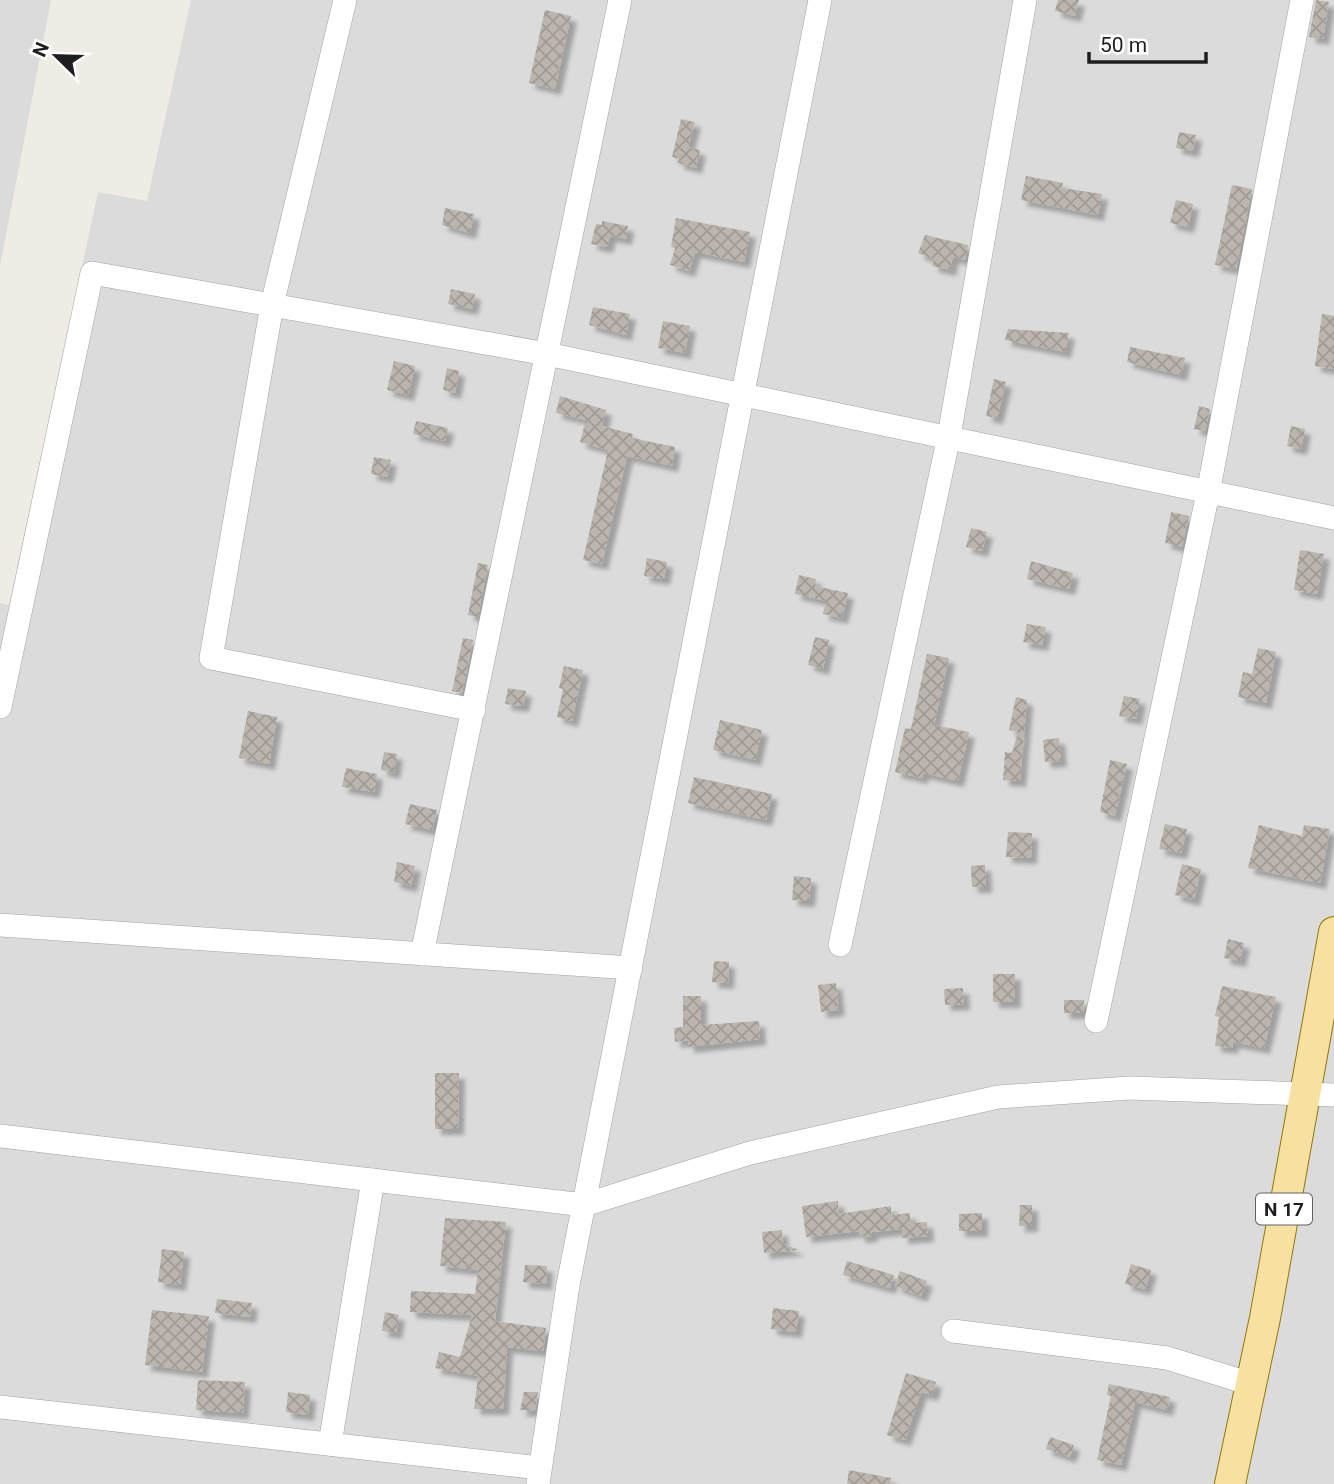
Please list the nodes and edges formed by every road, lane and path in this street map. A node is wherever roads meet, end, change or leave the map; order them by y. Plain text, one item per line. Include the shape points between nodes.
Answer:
1 (345, 0) edge
2 (620, 0) edge
3 (820, 0) edge
4 (1025, 0) edge
5 (1302, 0) edge
6 (272, 305) junction
7 (547, 354) junction
8 (744, 393) junction
9 (949, 436) junction
10 (1208, 494) junction
11 (1334, 518) edge
12 (0, 707) edge
13 (474, 710) junction
14 (0, 925) edge
15 (1334, 933) edge
16 (840, 945) dead end
17 (422, 954) junction
18 (631, 968) junction
19 (1096, 1021) dead end
20 (1319, 1094) edge
21 (0, 1136) edge
22 (373, 1180) junction
23 (584, 1205) junction
24 (953, 1331) dead end
25 (1251, 1384) junction
26 (0, 1407) edge
27 (330, 1444) junction
28 (539, 1476) edge
29 (1230, 1484) edge

1 - 6 street
2 - 7 street
3 - 8 street
4 - 9 street
5 - 10 street
6 - 7 street
6 - 12 street via 92,272
6 - 13 street via 211,658
7 - 8 street
7 - 13 street
8 - 9 street
8 - 18 street
9 - 10 street
9 - 16 street
10 - 11 street
10 - 19 street
13 - 17 street
14 - 17 street
15 - 20 main road, N 17
17 - 18 street
18 - 23 street
20 - 23 street via 1130,1088 998,1097 750,1153
20 - 25 main road, N 17
21 - 22 street
22 - 23 street
22 - 27 street
23 - 28 street
24 - 25 street via 1167,1358
25 - 29 main road, N 17
26 - 27 street
27 - 28 street

